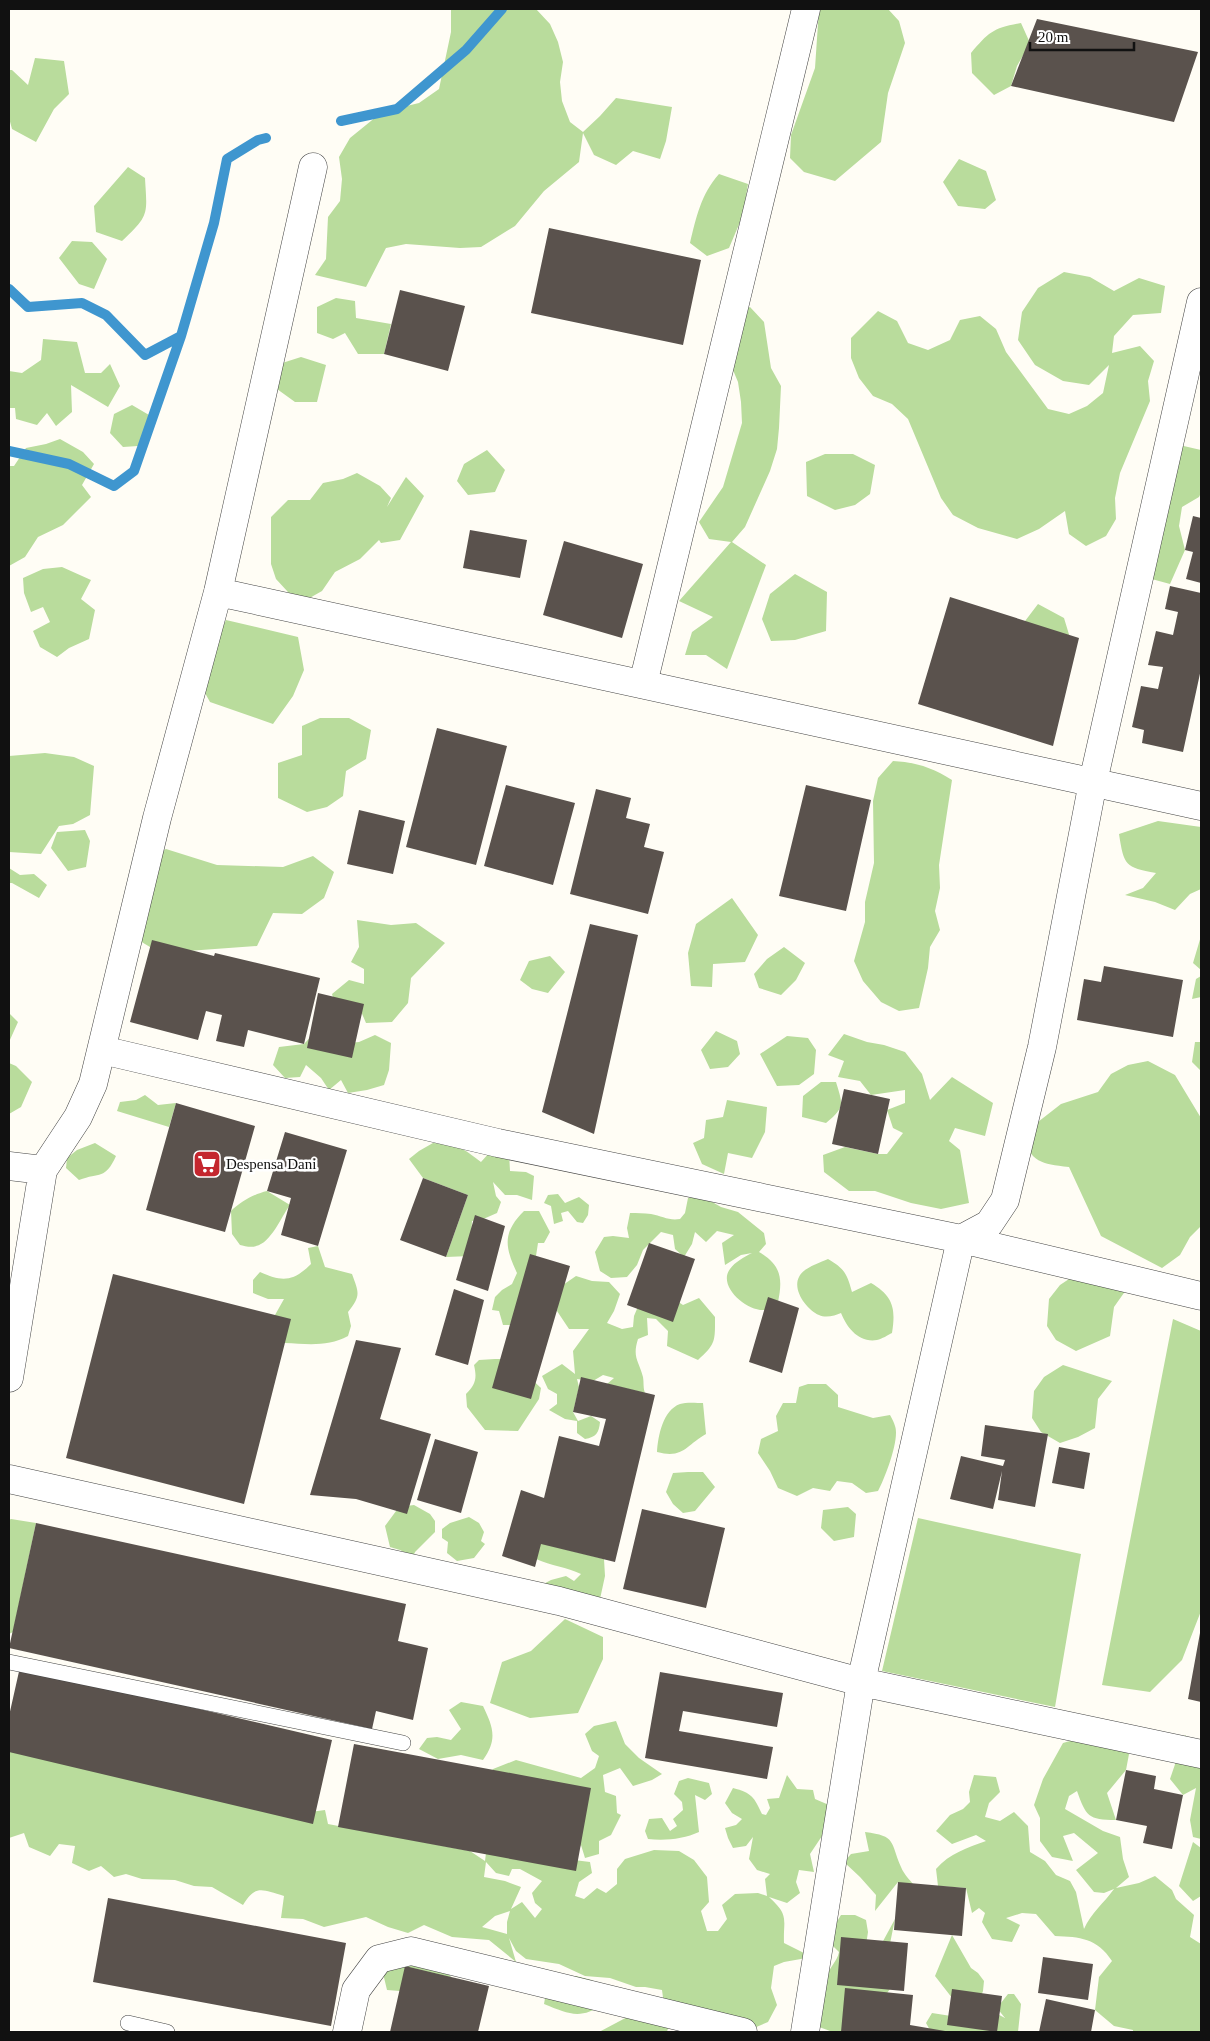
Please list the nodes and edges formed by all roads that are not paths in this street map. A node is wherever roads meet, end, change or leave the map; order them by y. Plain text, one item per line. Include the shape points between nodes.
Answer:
1 (806, 9) edge
2 (313, 166) dead end
3 (1201, 302) edge
4 (218, 592) junction
5 (643, 684) junction
6 (1094, 782) junction
7 (1201, 806) edge
8 (102, 1050) junction
9 (9, 1166) edge
10 (43, 1170) junction
11 (961, 1240) junction
12 (1201, 1296) edge
13 (9, 1378) edge
14 (9, 1479) edge
15 (9, 1662) edge
16 (861, 1682) junction
17 (403, 1743) dead end
18 (1201, 1754) edge
19 (128, 2024) dead end
20 (167, 2032) edge
21 (347, 2032) edge
22 (743, 2032) edge
23 (806, 2032) edge

1 - 5 street
2 - 4 street
3 - 6 street
4 - 5 street
4 - 8 street via 157,818
5 - 6 street
6 - 7 street
6 - 11 street via 1042,1047 1005,1200 989,1224
8 - 10 street via 93,1084 78,1117
8 - 11 street via 498,1143
9 - 10 street
10 - 13 street
11 - 12 street
11 - 16 street
14 - 16 street via 573,1604
15 - 17 lane
16 - 18 street
16 - 23 street
19 - 20 lane
21 - 22 street via 356,1990 379,1959 411,1951

